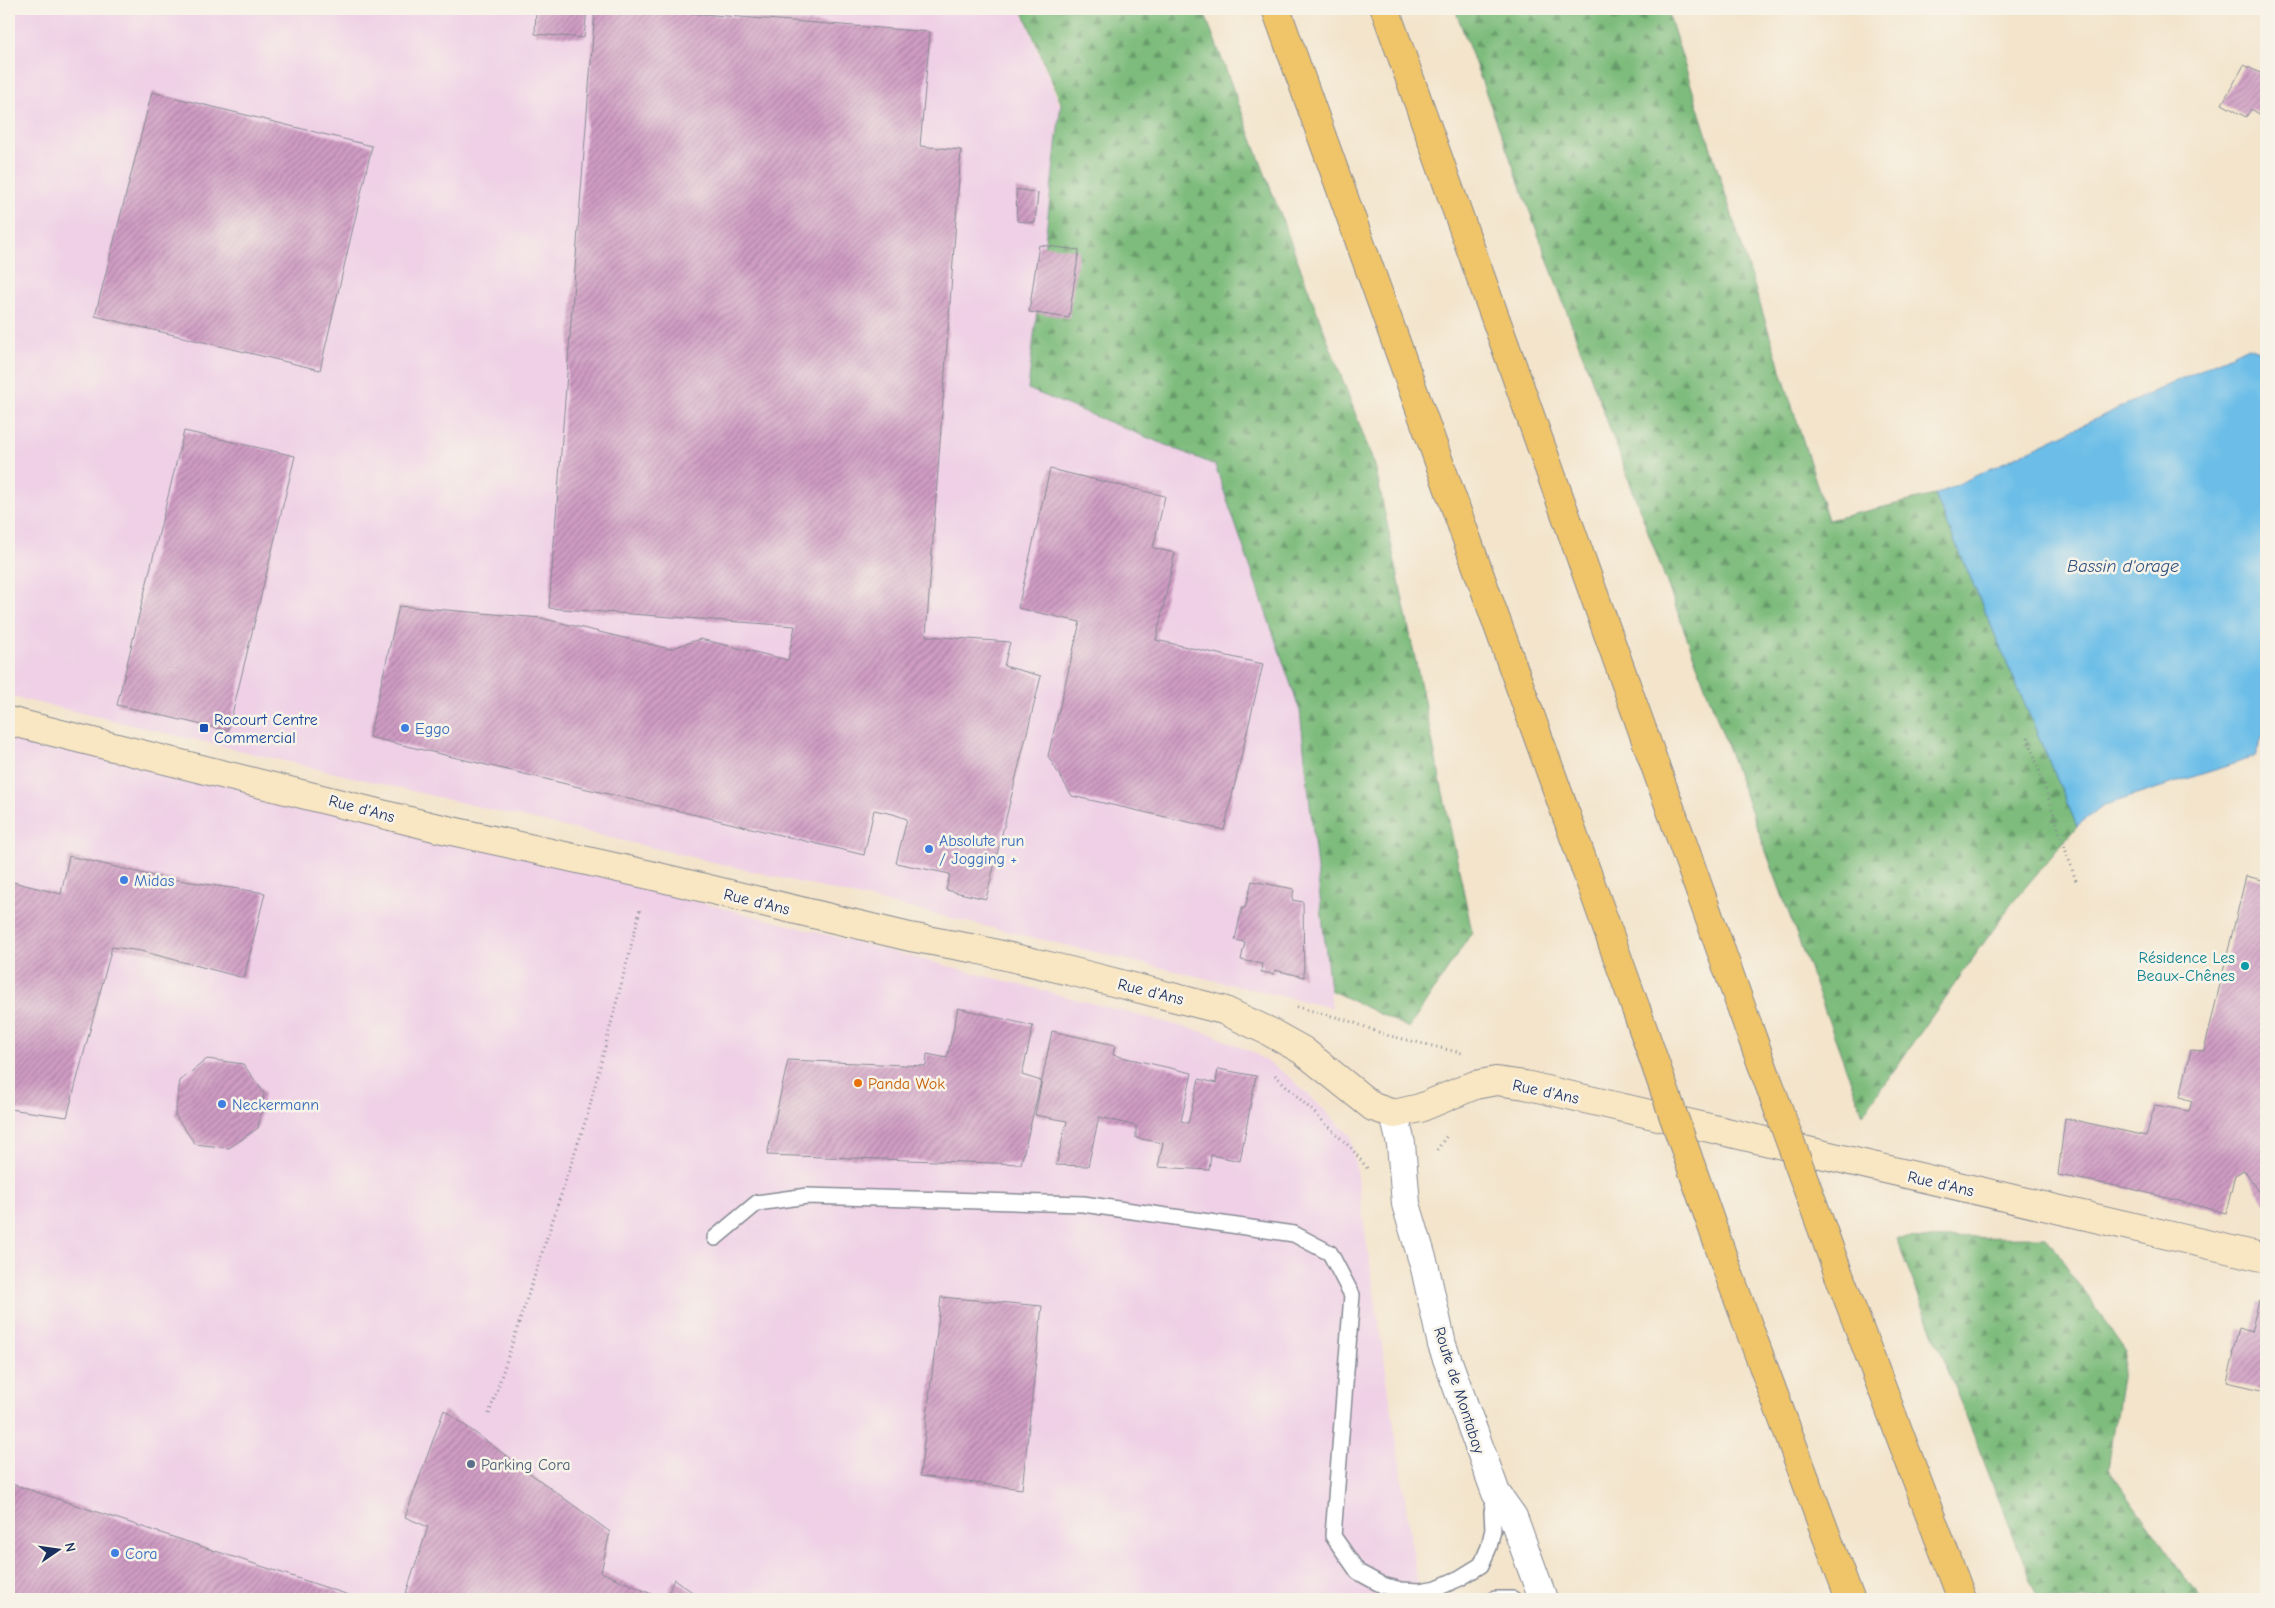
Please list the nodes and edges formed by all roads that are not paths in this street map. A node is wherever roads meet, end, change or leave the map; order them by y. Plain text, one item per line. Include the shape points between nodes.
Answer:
1 (1276, 9) edge
2 (1385, 9) edge
3 (9, 721) edge
4 (1394, 1114) junction
5 (715, 1238) dead end
6 (2266, 1258) edge
7 (1496, 1493) junction
8 (1495, 1599) edge
9 (1513, 1599) edge
10 (1543, 1599) edge
11 (1850, 1599) edge
12 (1962, 1599) edge

1 - 11 highway, bridge via 1727,1269
2 - 12 highway, bridge via 1749,1029
3 - 4 main road, Rue d'Ans via 434,827 910,937 976,949 1223,1010 1302,1050 1373,1107
4 - 6 main road, Rue d'Ans via 1420,1108 1475,1085 1496,1081 1525,1085
4 - 7 street, Route de Montabay via 1401,1144 1406,1204 1425,1268 1442,1345
5 - 7 lane via 757,1203 807,1196 1083,1204 1294,1234 1330,1253 1352,1295 1333,1536 1358,1572 1401,1590 1437,1588 1460,1578 1481,1565 1489,1547
7 - 10 street, Route de Montabay via 1513,1518
8 - 9 lane

